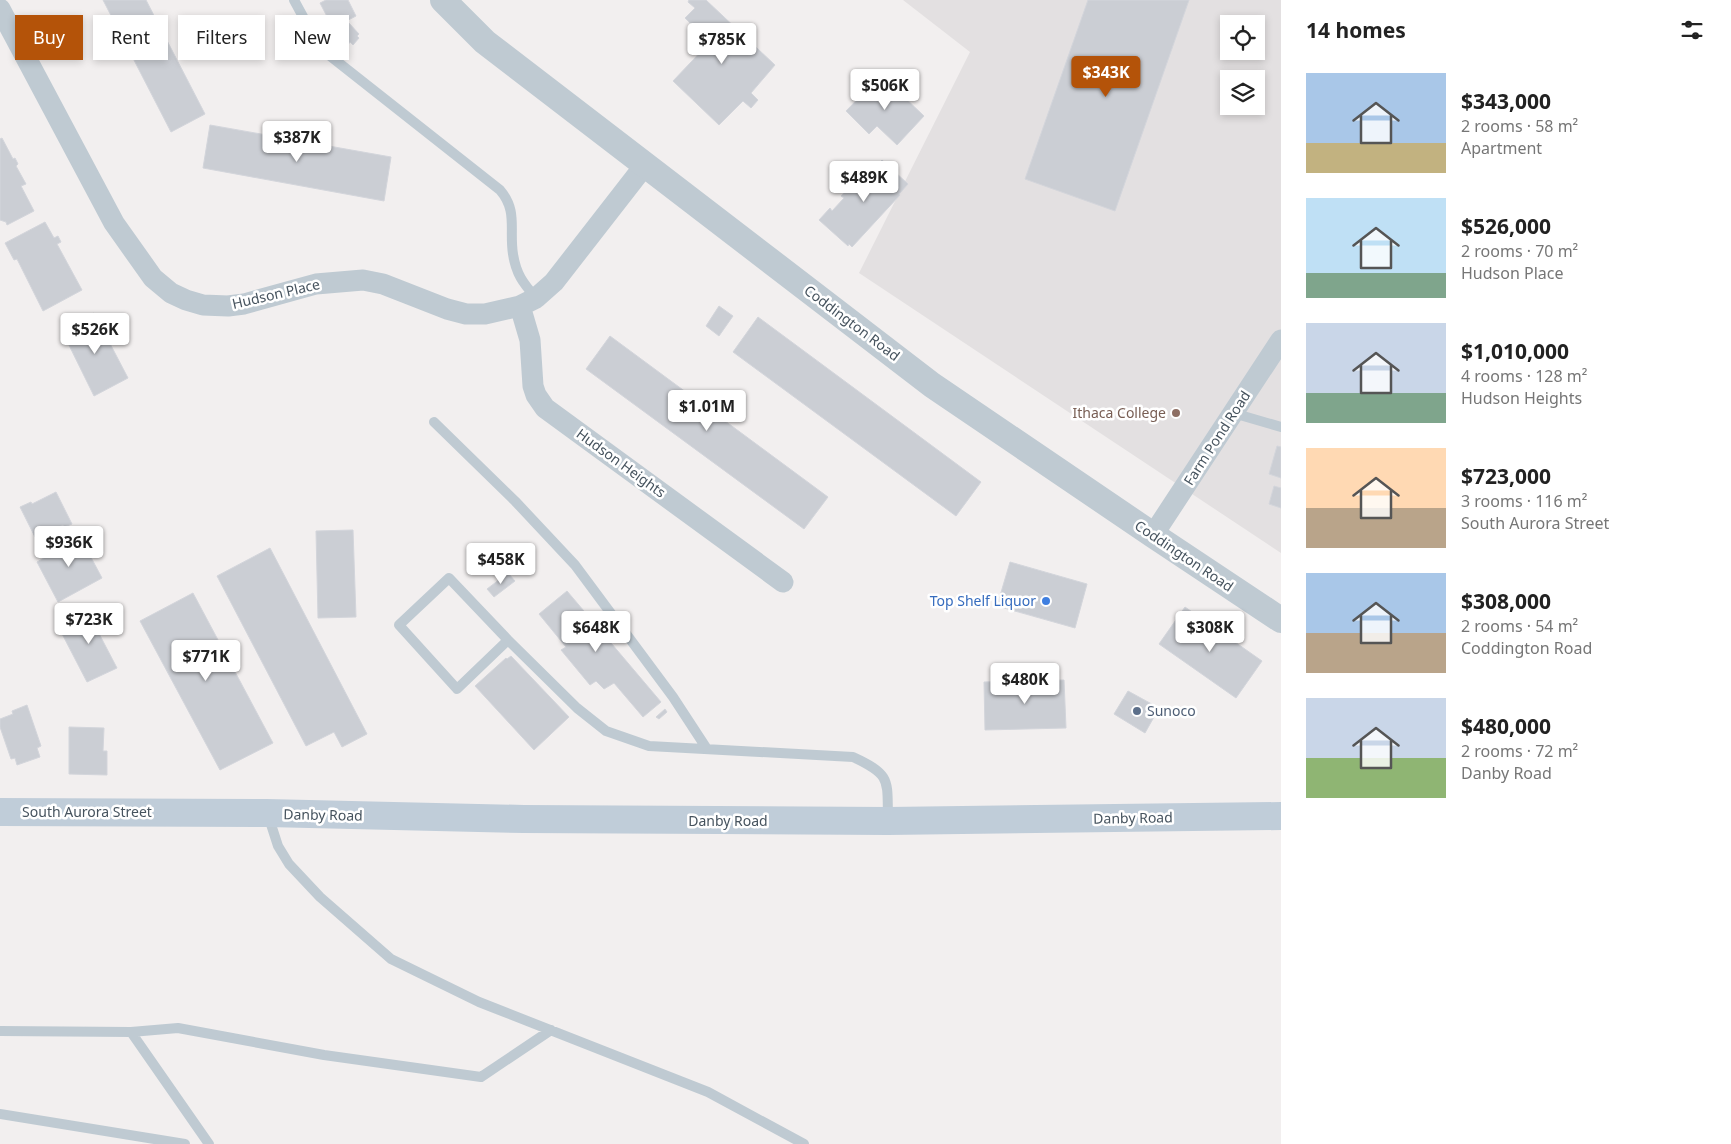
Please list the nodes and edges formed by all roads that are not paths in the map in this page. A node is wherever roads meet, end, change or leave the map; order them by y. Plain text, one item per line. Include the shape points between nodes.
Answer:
1 (294, 0) edge
2 (443, 0) edge
3 (0, 9) edge
4 (645, 165) junction
5 (528, 302) junction
6 (1281, 340) edge
7 (1233, 413) junction
8 (434, 422) dead end
9 (1281, 427) edge
10 (1153, 536) junction
11 (783, 582) dead end
12 (1281, 620) edge
13 (508, 640) junction
14 (707, 749) junction
15 (0, 812) edge
16 (175, 813) joint
17 (267, 813) junction
18 (1281, 816) edge
19 (888, 821) junction
20 (551, 1030) junction
21 (0, 1031) edge
22 (131, 1032) junction
23 (0, 1114) edge
24 (185, 1144) edge
25 (209, 1144) edge
26 (804, 1144) edge

1 - 5 lane via 320,48 500,190 507,199 511,213 512,252
2 - 4 street, Coddington Road via 485,42
3 - 5 street, Hudson Place via 114,224 153,278 171,293 203,305 228,306 316,284 363,280 466,314 485,314
4 - 5 street, Hudson Place via 554,282
4 - 10 street, Coddington Road via 932,385
5 - 11 street, Hudson Heights via 533,386 545,408
6 - 7 street, Farm Pond Road
7 - 9 lane
7 - 10 street, Farm Pond Road
8 - 14 lane via 575,565 673,697
10 - 12 street, Coddington Road
13 - 13 lane via 449,578 399,625 457,690
13 - 14 lane via 577,708 606,731 649,746
14 - 19 lane via 853,757 884,776
15 - 16 main road, South Aurora Street
16 - 17 main road, Danby Road
17 - 19 main road, Danby Road via 524,820
17 - 20 lane via 278,846 289,864 320,897 391,960 479,1002
18 - 19 main road, Danby Road
20 - 22 lane via 481,1078 324,1055 178,1028
20 - 26 lane via 708,1092
21 - 22 lane
22 - 25 lane
23 - 24 lane

